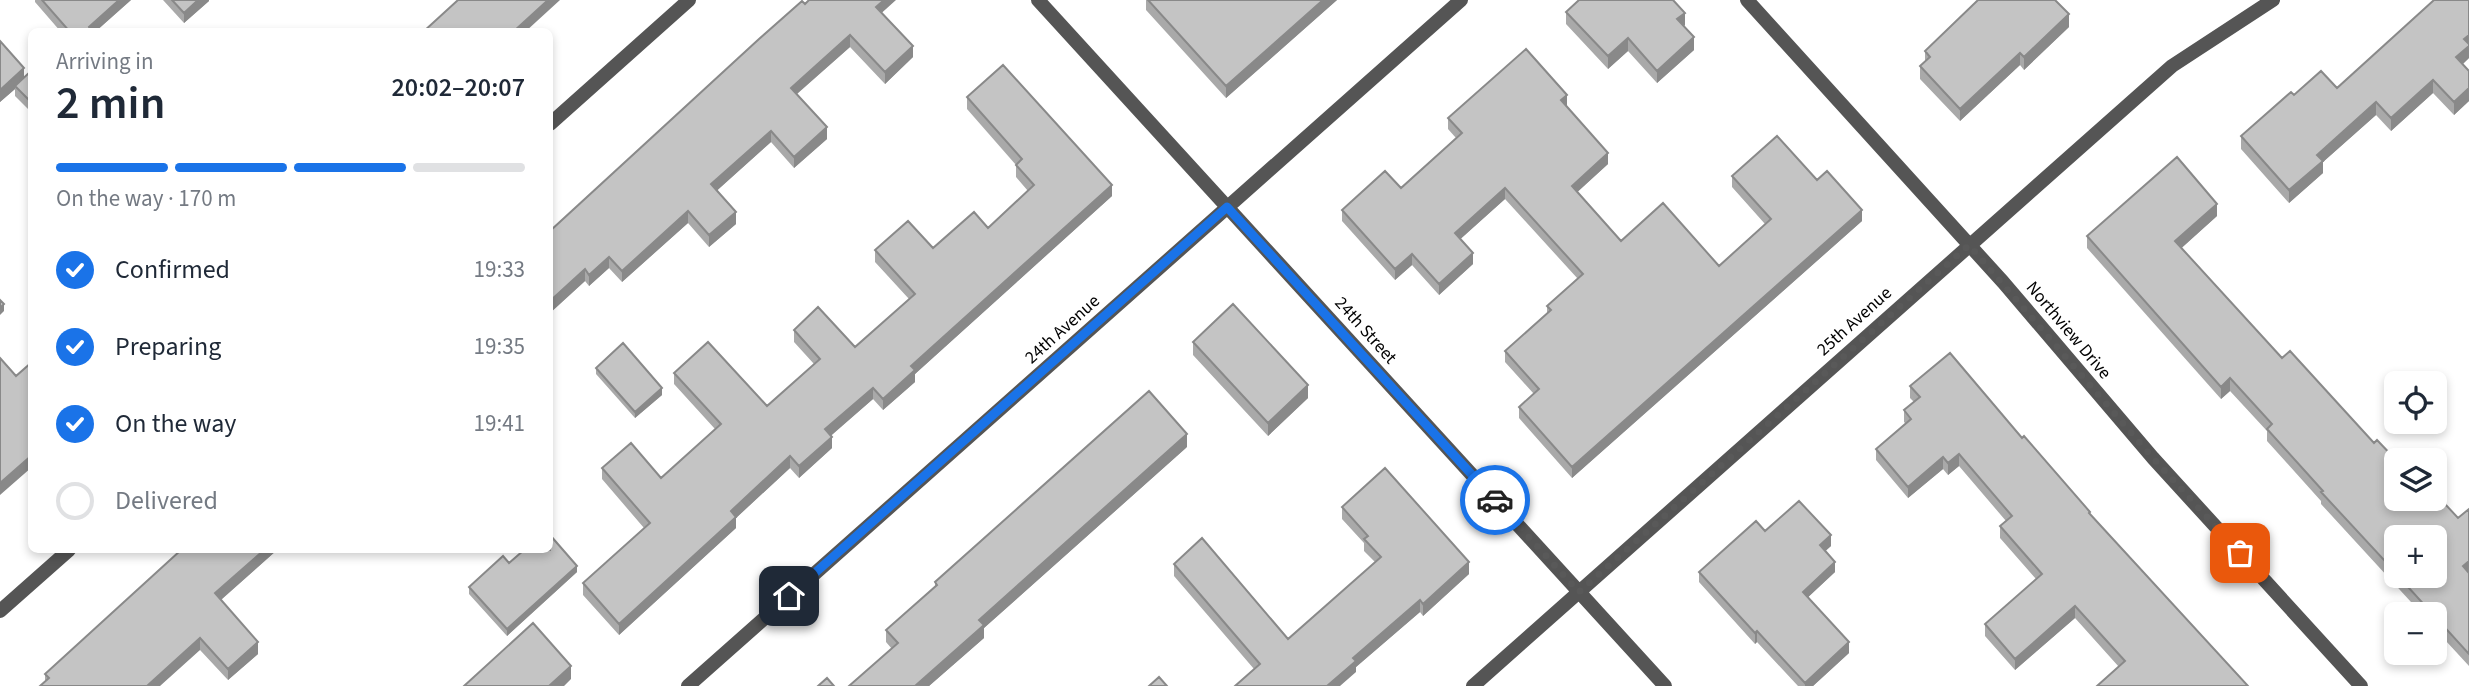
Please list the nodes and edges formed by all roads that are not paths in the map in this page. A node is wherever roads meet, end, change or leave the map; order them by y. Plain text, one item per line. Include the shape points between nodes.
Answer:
1 (689, 0) edge
2 (1038, 0) edge
3 (1461, 0) edge
4 (1747, 0) edge
5 (2273, 0) edge
6 (553, 121) edge
7 (1227, 207) junction
8 (1969, 245) junction
9 (66, 553) edge
10 (1579, 592) junction
11 (0, 611) edge
12 (688, 686) edge
13 (1473, 686) edge
14 (1665, 686) edge
15 (2361, 686) edge

1 - 6 street
2 - 7 street, 24th Street
3 - 7 street, 24th Avenue
4 - 8 street, Northview Drive
5 - 8 street, 25th Avenue via 2172,66
7 - 10 street, 24th Street
7 - 12 street, 24th Avenue
8 - 10 street, 25th Avenue
8 - 15 street, Northview Drive via 2153,458
9 - 11 street
10 - 13 street, 25th Avenue
10 - 14 street, 24th Street

